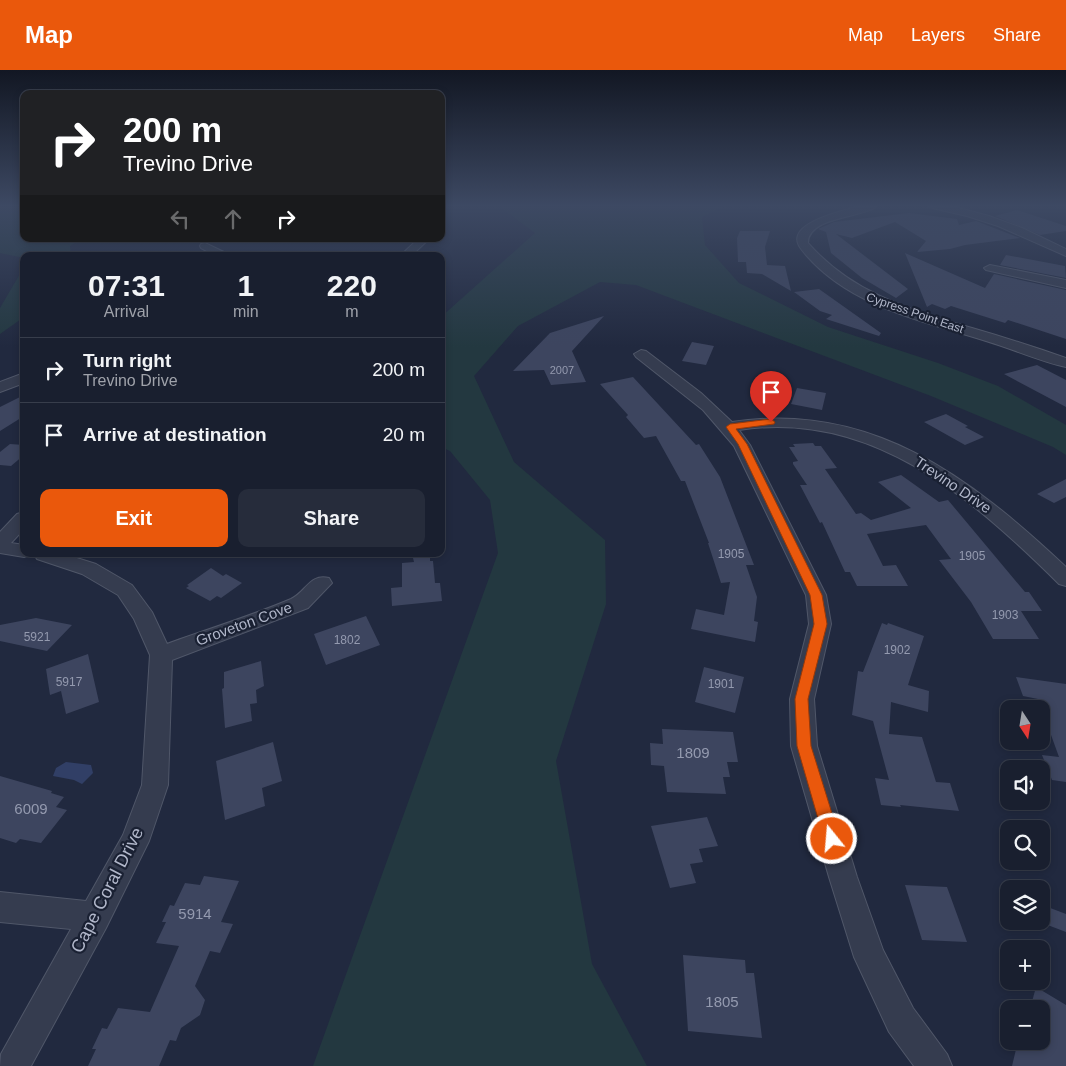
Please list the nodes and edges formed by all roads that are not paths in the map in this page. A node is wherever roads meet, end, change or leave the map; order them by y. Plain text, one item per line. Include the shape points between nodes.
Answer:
1 (811, 253) edge
2 (990, 268) dead end
3 (1066, 284) edge
4 (641, 354) dead end
5 (1066, 363) edge
6 (20, 380) edge
7 (0, 388) edge
8 (730, 427) junction
9 (20, 522) edge
10 (0, 545) edge
11 (20, 550) edge
12 (53, 557) edge
13 (1066, 579) edge
14 (322, 583) dead end
15 (161, 655) junction
16 (0, 907) edge
17 (95, 917) junction
18 (13, 1066) edge
19 (935, 1066) edge

1 - 5 street, Cypress Point East via 822,266 861,294 918,316
2 - 3 street
4 - 8 street via 716,412
6 - 7 street
8 - 13 street, Trevino Drive via 771,422 817,425 898,449 934,468 978,498
8 - 19 street via 742,444 816,595 820,624 802,699 804,746 870,957 901,1020
9 - 10 street
10 - 11 street
12 - 15 street, Cape Coral Drive via 89,569 125,590 144,617
14 - 15 street, Groveton Cove via 301,603
15 - 17 street, Cape Coral Drive via 155,785 135,841
16 - 17 street
17 - 18 street, Cape Coral Drive

